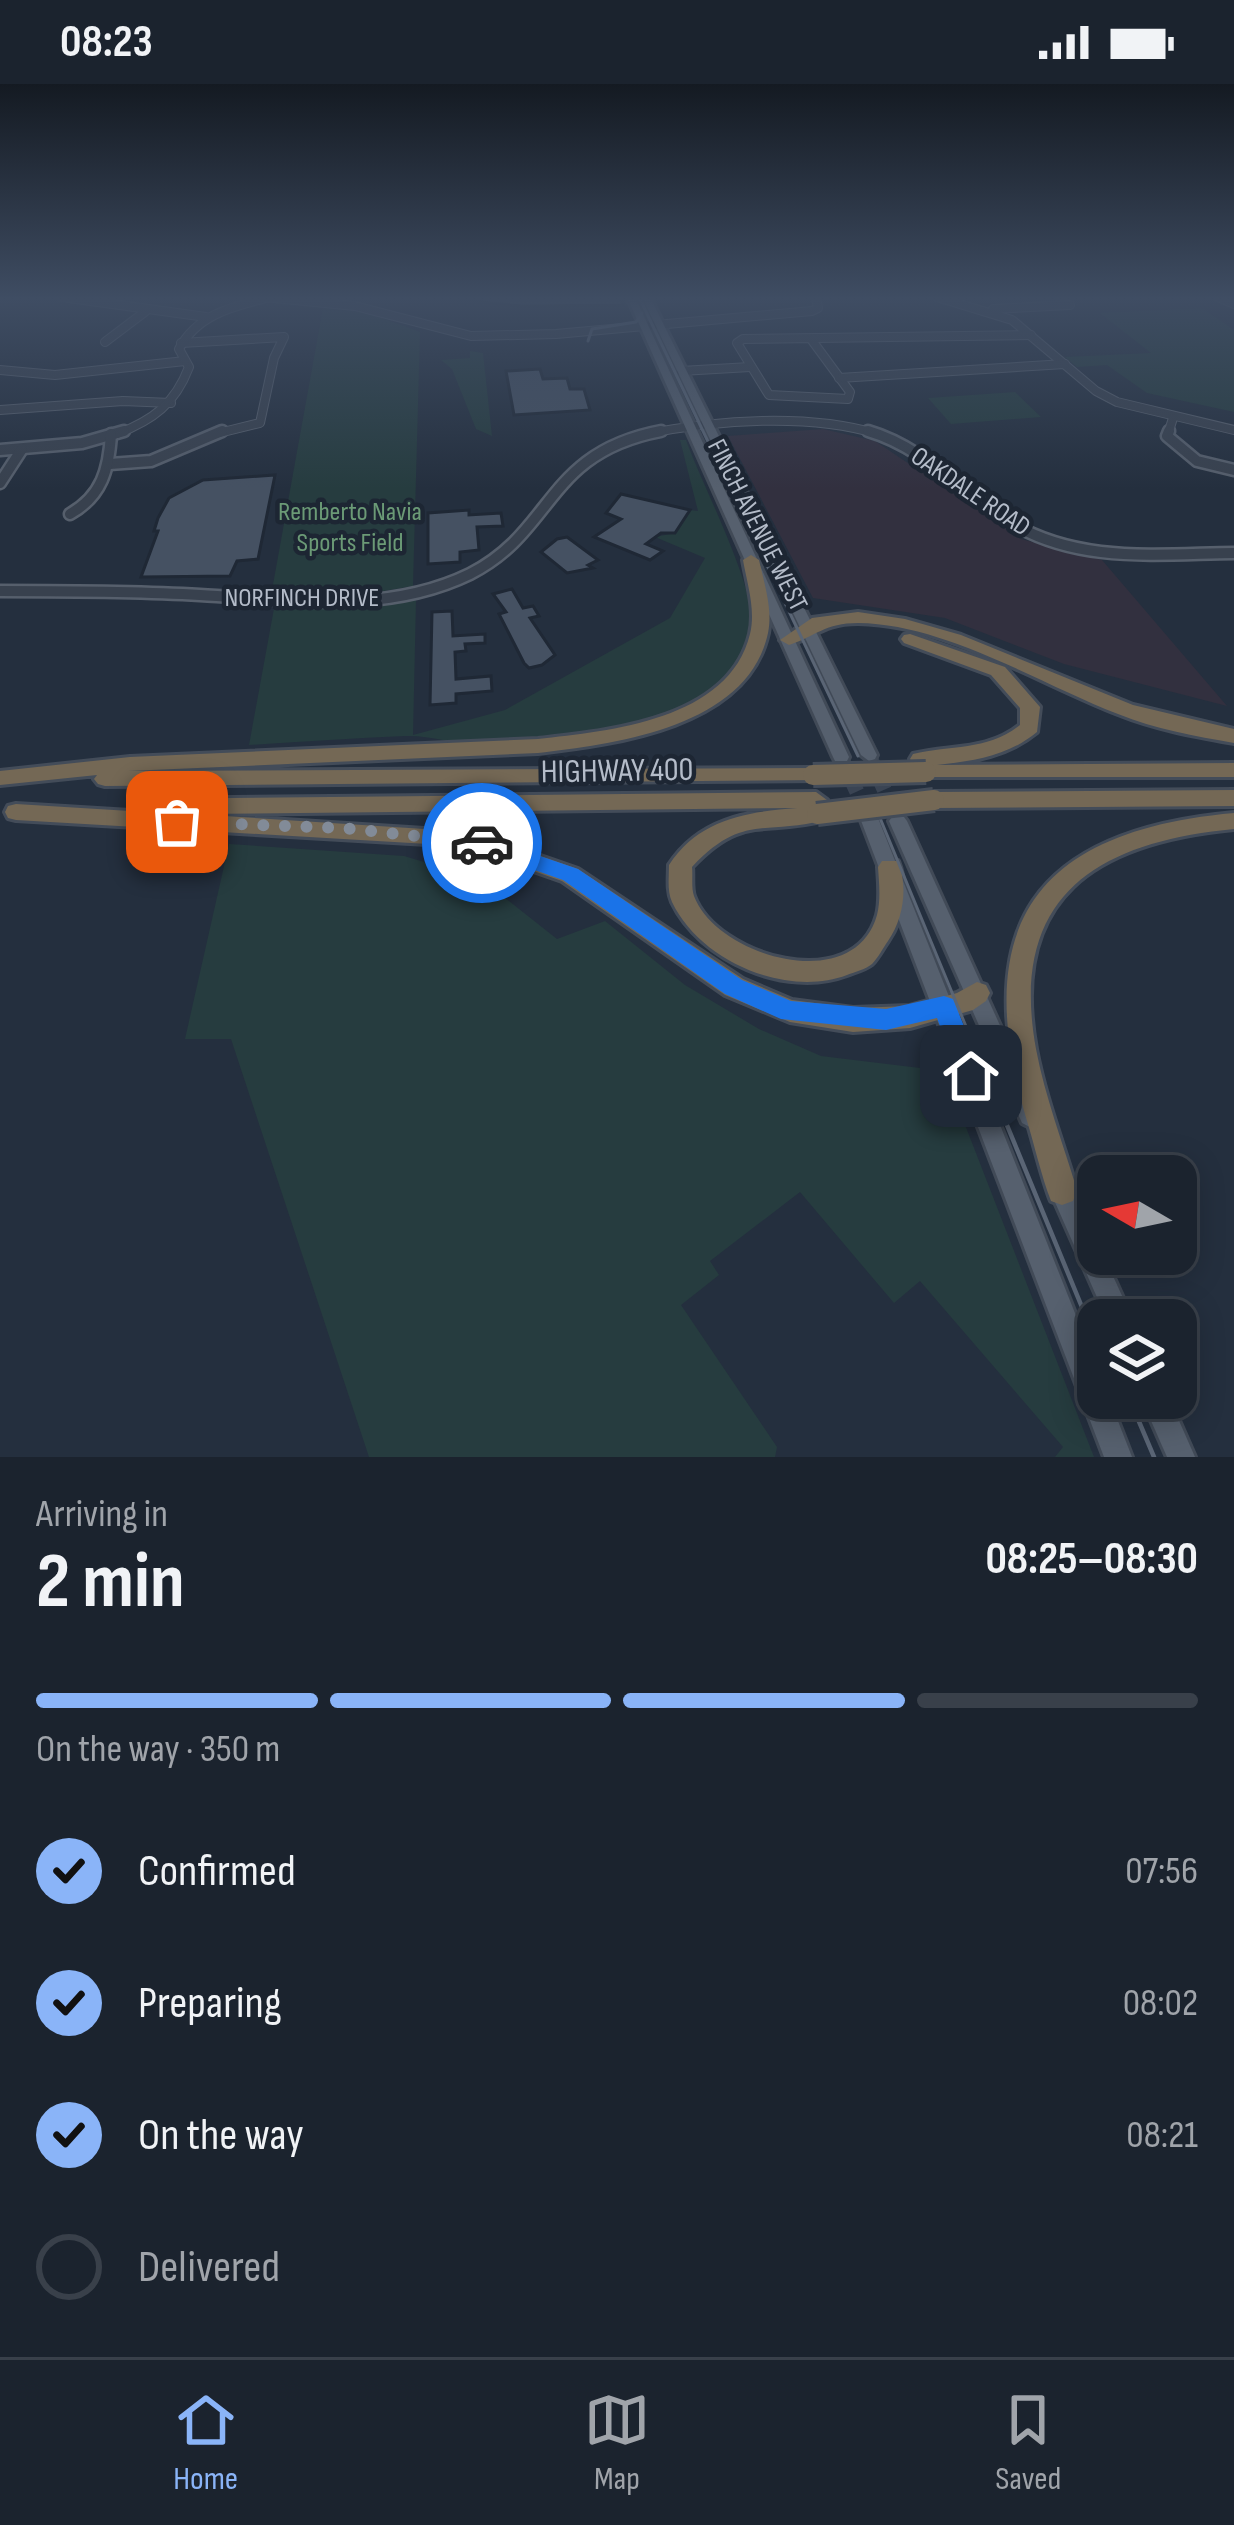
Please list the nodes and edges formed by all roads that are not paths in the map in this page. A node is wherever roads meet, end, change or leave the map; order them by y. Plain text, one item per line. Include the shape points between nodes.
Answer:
1 (185, 361) joint
2 (273, 361) edge
3 (658, 361) edge
4 (676, 361) edge
5 (748, 361) edge
6 (827, 361) edge
7 (1062, 361) edge
8 (1065, 364) junction
9 (750, 367) junction
10 (0, 370) edge
11 (681, 371) junction
12 (839, 378) junction
13 (171, 403) junction
14 (0, 410) edge
15 (1173, 418) junction
16 (710, 429) junction
17 (1234, 430) edge
18 (689, 431) junction
19 (111, 434) junction
20 (22, 449) junction
21 (0, 450) edge
22 (110, 464) junction
23 (1234, 470) edge
24 (0, 483) edge
25 (70, 514) dead end
26 (1234, 553) edge
27 (751, 560) junction
28 (0, 590) edge
29 (812, 630) junction
30 (789, 640) junction
31 (1234, 736) edge
32 (869, 755) tunnel mouth
33 (841, 757) tunnel mouth
34 (923, 766) junction
35 (1234, 770) edge
36 (0, 778) edge
37 (1234, 798) edge
38 (816, 807) junction
39 (8, 812) edge
40 (868, 818) tunnel mouth
41 (898, 821) tunnel mouth
42 (1234, 821) edge
43 (890, 867) junction
44 (977, 993) junction
45 (944, 1006) junction
46 (1062, 1190) junction
47 (1111, 1299) edge
48 (1164, 1419) edge
49 (1118, 1457) edge
50 (1181, 1457) edge

1 - 10 street via 55,375
1 - 13 street via 189,374
2 - 22 street via 260,423 151,461
3 - 18 main road, FINCH AVENUE WEST
4 - 11 main road, FINCH AVENUE WEST
5 - 9 street
6 - 12 street
7 - 8 street
8 - 12 street
8 - 15 street via 1107,398
9 - 11 street
9 - 12 street via 773,396 848,399
11 - 16 main road, FINCH AVENUE WEST
13 - 14 street
13 - 19 street
15 - 17 street
15 - 23 street via 1172,442 1201,465
16 - 18 street, OAKDALE ROAD
16 - 26 street, OAKDALE ROAD via 782,423 869,431 1052,543 1122,554
16 - 29 main road, FINCH AVENUE WEST
18 - 27 main road, FINCH AVENUE WEST
18 - 28 street, NORFINCH DRIVE via 628,437 595,452 502,555 428,590 346,602
19 - 20 street
19 - 22 street
20 - 21 street
20 - 24 street
22 - 25 street via 86,507
27 - 30 main road, FINCH AVENUE WEST
27 - 36 highway via 760,625 751,658 713,697 668,721 538,746 130,764
29 - 30 highway
29 - 31 highway via 875,620 940,632 1132,713
29 - 32 main road, FINCH AVENUE WEST
29 - 34 highway via 937,646 998,671 1030,707 1030,727 1013,744
30 - 33 main road, FINCH AVENUE WEST
34 - 35 highway, HIGHWAY 400
34 - 36 highway, HIGHWAY 400, bridge via 813,775
37 - 38 highway, bridge
38 - 39 highway, HIGHWAY 400
38 - 43 highway via 739,824 698,843 680,875 692,919 732,951 774,969 842,965 881,934
39 - 45 highway via 464,838 570,874 734,987 790,1011 886,1019
40 - 43 main road
41 - 44 main road
42 - 46 highway via 1136,834 1094,853 1030,928 1018,985 1020,1029
43 - 45 main road
44 - 45 highway
44 - 46 main road
45 - 49 main road
46 - 47 main road
48 - 50 main road

